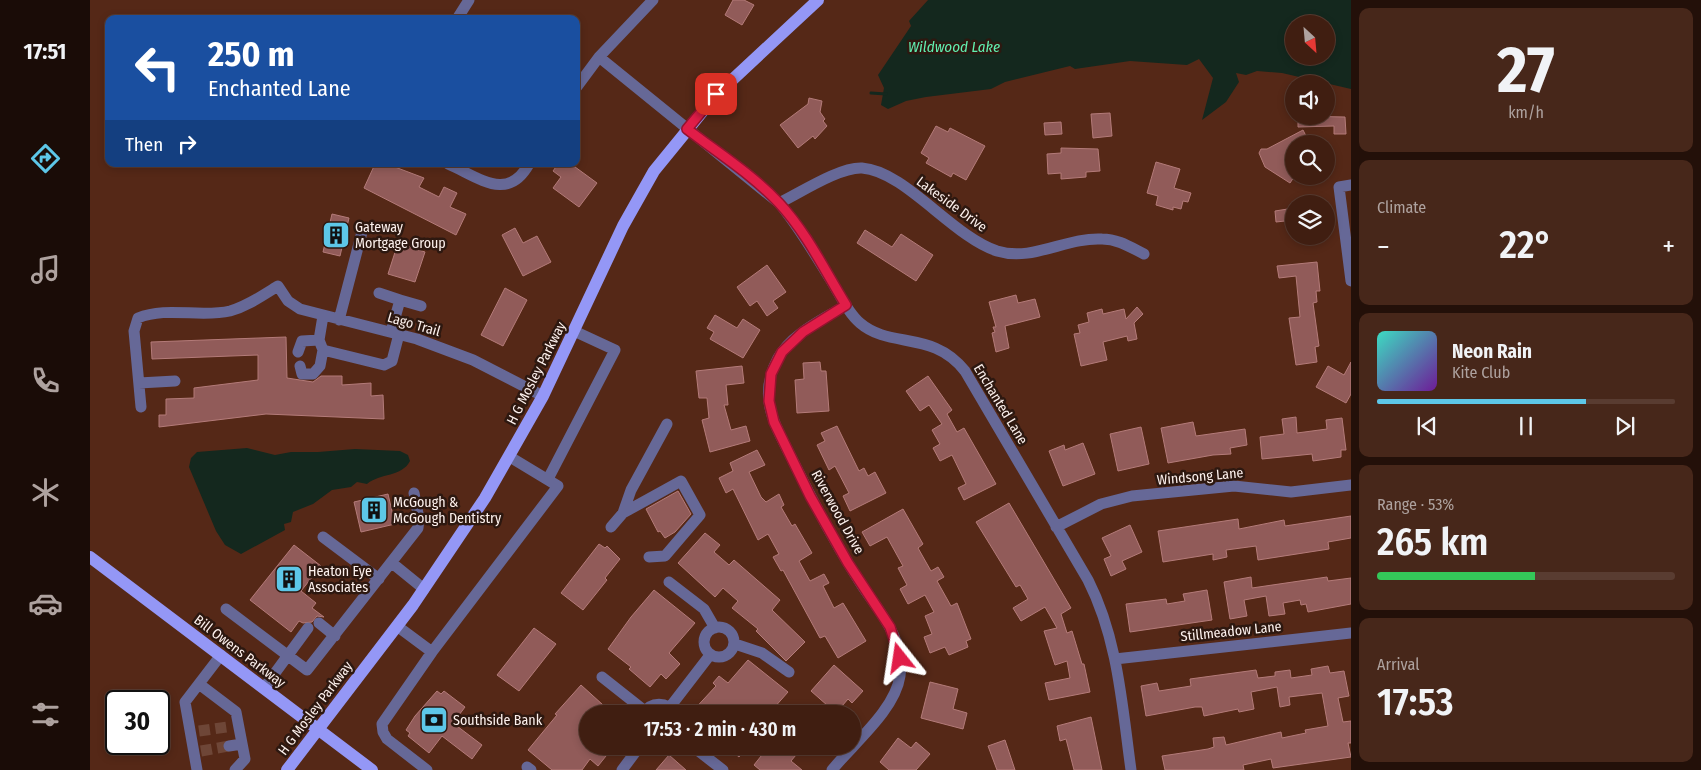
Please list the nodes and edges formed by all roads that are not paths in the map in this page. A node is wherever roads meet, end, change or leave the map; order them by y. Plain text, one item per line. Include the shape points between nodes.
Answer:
1 (469, 0) edge
2 (653, 0) edge
3 (818, 0) edge
4 (460, 15) edge
5 (599, 58) junction
6 (580, 83) edge
7 (687, 129) junction
8 (455, 167) edge
9 (527, 167) edge
10 (1351, 185) edge
11 (779, 203) junction
12 (362, 232) dead end
13 (1144, 254) dead end
14 (1351, 281) edge
15 (379, 294) dead end
16 (400, 300) junction
17 (846, 305) junction
18 (421, 306) dead end
19 (323, 316) junction
20 (339, 320) junction
21 (574, 331) junction
22 (395, 333) junction
23 (321, 345) junction
24 (298, 352) dead end
25 (300, 366) dead end
26 (175, 381) dead end
27 (139, 383) junction
28 (543, 396) junction
29 (141, 407) dead end
30 (667, 424) dead end
31 (510, 457) junction
32 (548, 478) junction
33 (1351, 485) edge
34 (414, 493) dead end
35 (623, 512) junction
36 (611, 527) dead end
37 (1056, 527) junction
38 (323, 537) dead end
39 (90, 557) edge
40 (649, 557) dead end
41 (392, 563) junction
42 (380, 579) junction
43 (669, 582) dead end
44 (424, 589) junction
45 (226, 609) dead end
46 (397, 626) junction
47 (715, 628) junction
48 (1351, 633) edge
49 (334, 636) junction
50 (735, 644) junction
51 (432, 652) junction
52 (221, 655) junction
53 (710, 655) junction
54 (288, 656) junction
55 (1115, 659) junction
56 (789, 672) dead end
57 (602, 677) dead end
58 (199, 684) junction
59 (264, 688) junction
60 (636, 705) edge
61 (675, 705) edge
62 (239, 725) junction
63 (227, 727) tunnel mouth
64 (318, 729) junction
65 (242, 744) junction
66 (229, 746) tunnel mouth
67 (633, 755) edge
68 (704, 755) edge
69 (197, 770) edge
70 (235, 770) edge
71 (287, 770) edge
72 (372, 770) edge
73 (428, 770) edge
74 (622, 770) edge
75 (723, 770) edge
76 (832, 770) edge
77 (1131, 770) edge

1 - 4 street
2 - 5 street
3 - 7 main road, H G Mosley Parkway via 716,94
5 - 6 street
5 - 7 street, Enchanted Lane
7 - 11 street, Enchanted Lane
7 - 21 main road, H G Mosley Parkway via 654,171 633,207
8 - 9 street via 496,185 520,179
10 - 14 street via 1339,187
11 - 13 street, Lakeside Drive via 840,173 862,168 890,177 975,241 1000,252 1026,253 1099,239 1120,242
11 - 17 street, Enchanted Lane via 802,233
12 - 20 street
15 - 16 street
16 - 18 street
16 - 22 street
17 - 37 street, Enchanted Lane via 868,328 935,347 961,366
17 - 76 street, Riverwood Drive via 803,332 786,347 773,367 769,394 774,422 810,496 890,627 899,652 900,677 891,701
19 - 20 street, Lago Trail
19 - 23 street
19 - 27 street, Lago Trail via 293,306 278,286 251,303 229,311 150,313 138,318 134,331
20 - 22 street, Lago Trail
21 - 28 main road, H G Mosley Parkway
21 - 32 street via 615,350
22 - 23 street via 392,361 384,365
22 - 28 street, Lago Trail via 466,358
23 - 24 street via 302,340
23 - 25 street via 320,366 313,374 302,374
26 - 27 street
27 - 29 street
28 - 31 main road, H G Mosley Parkway
30 - 35 street via 631,490
31 - 32 street
31 - 44 main road, H G Mosley Parkway
32 - 51 street via 558,486
33 - 37 street, Windsong Lane via 1290,492 1234,486 1132,496 1101,504
34 - 41 street via 418,528
35 - 36 street
35 - 40 street via 681,481 700,515 665,556
37 - 55 street, Enchanted Lane via 1096,596
38 - 42 street
39 - 52 main road, Bill Owens Parkway
41 - 42 street
41 - 44 street
42 - 49 street
43 - 47 street via 704,609
44 - 46 main road, H G Mosley Parkway
45 - 54 street
46 - 51 street
46 - 64 main road, H G Mosley Parkway
47 - 50 street via 724,627 731,632
47 - 53 street via 705,637 704,647
48 - 55 street, Stillmeadow Lane
49 - 54 street via 314,625
49 - 54 street via 307,670
50 - 53 street via 727,656 718,658
50 - 56 street via 762,653
51 - 73 street via 382,724 387,739
52 - 58 street
52 - 59 main road, Bill Owens Parkway
53 - 61 street
54 - 59 street
55 - 77 street, Enchanted Lane
57 - 60 street
58 - 62 street via 236,712
58 - 69 street via 185,702 198,751
59 - 64 main road, Bill Owens Parkway
62 - 63 street
62 - 65 street
64 - 71 main road, H G Mosley Parkway
64 - 72 main road, Bill Owens Parkway
65 - 66 street
65 - 70 street via 245,759
67 - 74 street
68 - 75 street

